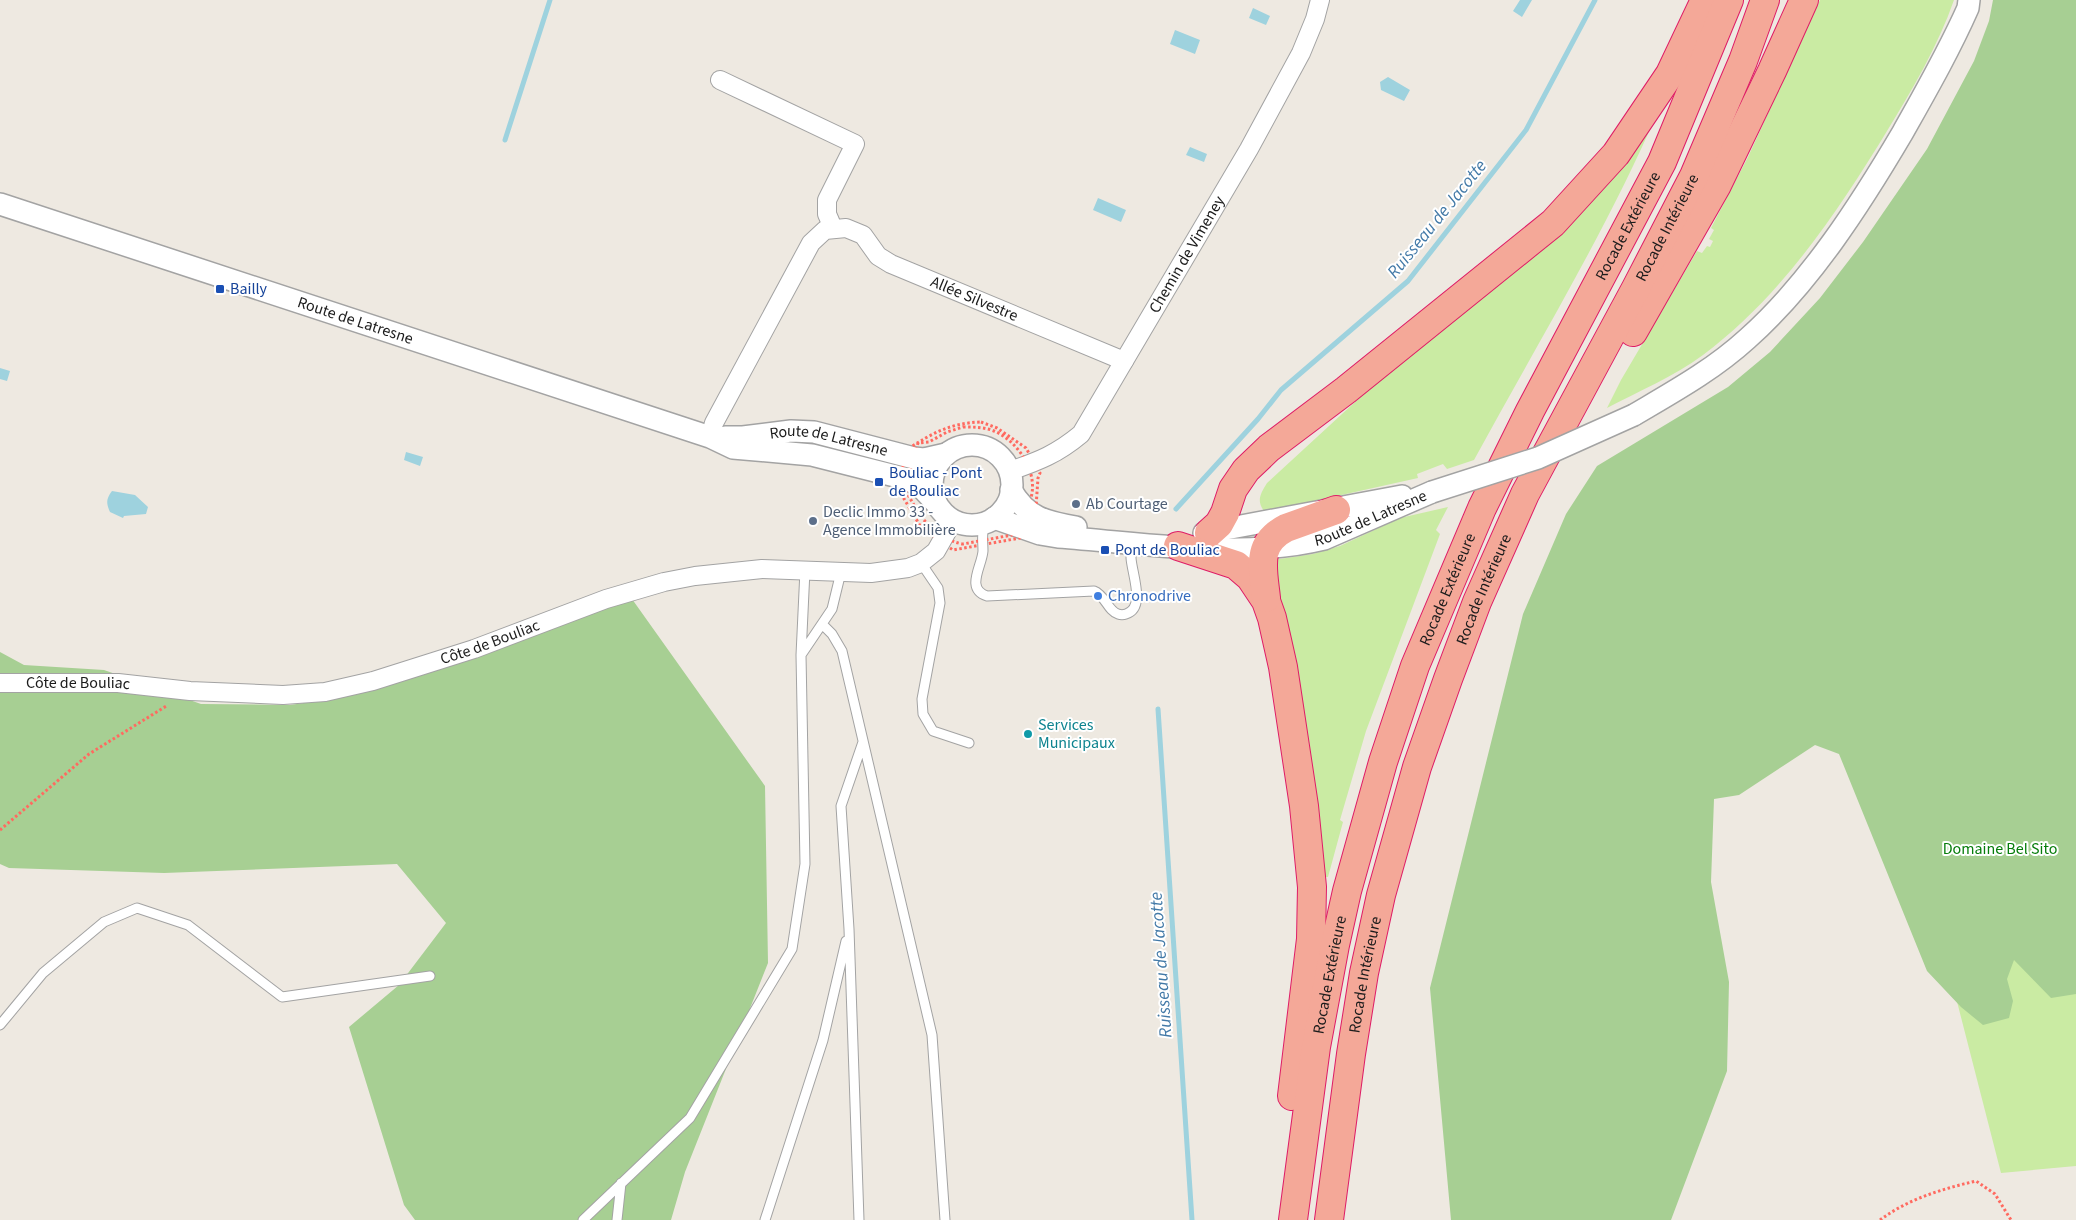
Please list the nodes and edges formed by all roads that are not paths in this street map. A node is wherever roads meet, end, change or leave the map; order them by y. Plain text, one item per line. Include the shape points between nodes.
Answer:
1 (1320, 0) edge
2 (1705, 0) edge
3 (1729, 0) edge
4 (1765, 0) edge
5 (1804, 0) edge
6 (1969, 0) edge
7 (720, 80) dead end
8 (0, 204) edge
9 (833, 228) junction
10 (1124, 361) junction
11 (1594, 367) junction
12 (710, 437) junction
13 (779, 442) junction
14 (946, 454) junction
15 (1011, 481) junction
16 (1432, 492) junction
17 (935, 502) junction
18 (1336, 510) junction
19 (953, 521) junction
20 (989, 521) junction
21 (1030, 522) junction
22 (1209, 533) junction
23 (1132, 543) junction
24 (1178, 546) junction
25 (1265, 548) junction
26 (921, 563) junction
27 (805, 570) junction
28 (841, 572) junction
29 (1266, 601) junction
30 (823, 625) junction
31 (800, 655) junction
32 (0, 683) edge
33 (863, 742) junction
34 (969, 743) dead end
35 (849, 928) junction
36 (430, 976) dead end
37 (0, 1024) edge
38 (621, 1183) junction
39 (583, 1220) edge
40 (617, 1220) edge
41 (765, 1220) edge
42 (859, 1220) edge
43 (945, 1220) edge
44 (1292, 1220) edge
45 (1330, 1220) edge

1 - 10 street, Chemin de Vimeney via 1301,53 1249,149
2 - 22 highway via 1670,74 1616,154 1553,223 1269,448 1246,470 1233,489 1219,524
3 - 44 highway, Rocade Extérieure via 1662,162 1482,508 1415,666 1383,762 1335,945 1316,1047
4 - 11 highway, Rocade Intérieure via 1694,176
5 - 11 highway via 1717,185 1626,345
6 - 16 street, bridge via 1944,62 1878,174 1803,279 1747,339 1708,370 1634,415 1538,458
7 - 9 street via 855,144 827,200 827,214
8 - 12 street, Route de Latresne
9 - 10 street, Allée Silvestre via 846,228 862,235 878,256 891,264
9 - 12 street via 825,230 811,243 714,423
10 - 15 street, Chemin de Vimeney via 1081,434 1064,448 1034,462
11 - 45 highway, Rocade Intérieure via 1525,494 1477,602 1417,767 1381,895 1364,973
12 - 13 street, Route de Latresne via 733,448
13 - 14 street, Route de Latresne via 814,432 905,456 924,459
13 - 17 street, Route de Latresne via 812,455 899,476 920,486
14 - 15 street via 970,444 983,446 1004,460
14 - 17 street via 932,476
15 - 20 street via 1010,498 1004,510
15 - 21 street, Route de Latresne
16 - 18 street, Route de Latresne via 1386,498
16 - 25 street, Route de Latresne via 1324,539
17 - 19 street
18 - 22 street, Route de Latresne
18 - 25 highway via 1278,532
19 - 20 street via 963,524
19 - 26 street, Côte de Bouliac via 936,551
20 - 21 street, Route de Latresne
20 - 23 lane via 981,534 983,552 975,580 976,588 987,596 1094,591 1100,593 1116,614 1132,612 1137,599
21 - 22 street, Route de Latresne via 1159,535
21 - 23 street, Route de Latresne via 1058,537
23 - 24 street, Route de Latresne
24 - 25 street, Route de Latresne
24 - 29 highway via 1244,570
25 - 29 highway via 1262,561
26 - 28 street, Côte de Bouliac via 891,572
26 - 34 lane via 938,588 940,603 922,699 923,714 933,731
27 - 28 street, Côte de Bouliac
27 - 31 lane
27 - 32 street, Côte de Bouliac via 755,569 664,582 606,599 474,649 341,689 283,696 118,683
28 - 30 lane via 832,609
29 - 44 highway via 1293,725 1312,887 1311,939 1283,1190
30 - 31 lane
30 - 33 lane via 842,651
31 - 38 lane via 805,864 792,949 690,1118
33 - 35 lane via 841,806
33 - 43 lane via 932,1035
35 - 41 lane via 823,1040
35 - 42 lane
36 - 37 lane via 282,997 188,925 137,908 104,922 43,973
38 - 39 lane
38 - 40 lane

